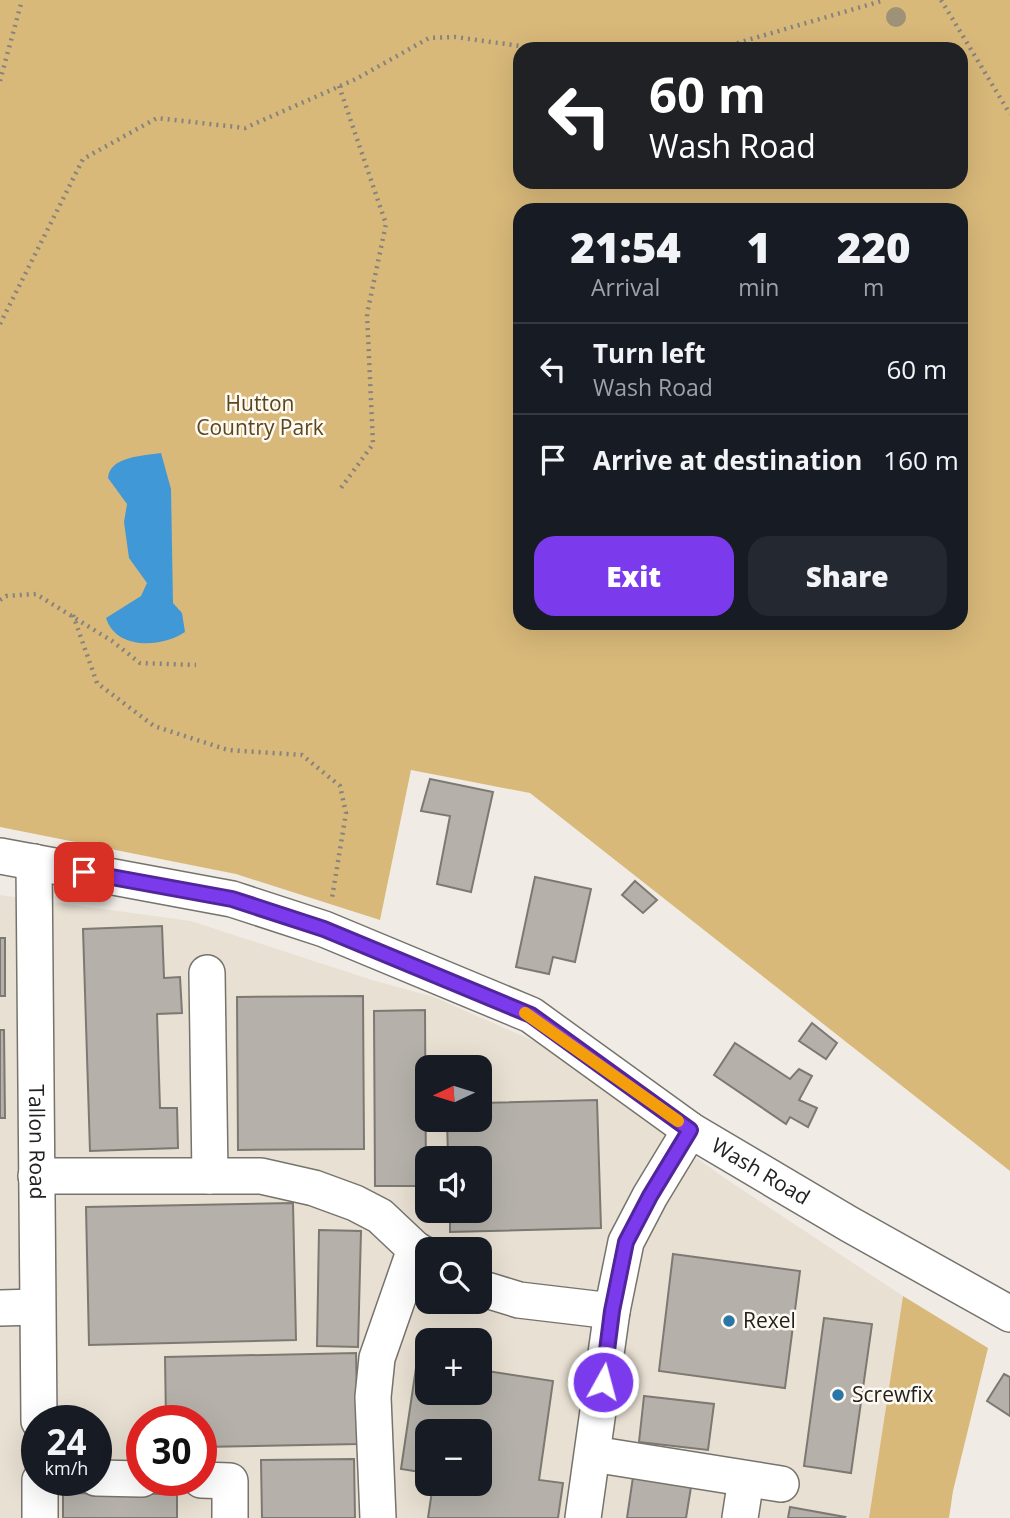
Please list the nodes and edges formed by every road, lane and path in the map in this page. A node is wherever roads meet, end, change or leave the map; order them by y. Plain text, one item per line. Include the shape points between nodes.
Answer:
1 (22, 0) edge
2 (885, 0) edge
3 (941, 0) edge
4 (741, 42) edge
5 (966, 42) edge
6 (513, 45) edge
7 (968, 45) edge
8 (0, 81) edge
9 (339, 86) junction
10 (1010, 114) edge
11 (0, 324) edge
12 (341, 488) dead end
13 (0, 600) edge
14 (73, 615) junction
15 (196, 665) dead end
16 (0, 856) edge
17 (34, 862) junction
18 (324, 929) junction
19 (206, 973) dead end
20 (690, 1130) junction
21 (36, 1176) junction
22 (210, 1176) junction
23 (415, 1248) edge
24 (415, 1267) edge
25 (492, 1292) edge
26 (36, 1307) junction
27 (0, 1308) edge
28 (612, 1311) junction
29 (1010, 1314) edge
30 (39, 1405) edge
31 (593, 1454) junction
32 (747, 1479) junction
33 (217, 1481) edge
34 (781, 1484) dead end
35 (40, 1496) edge
36 (40, 1518) edge
37 (230, 1518) edge
38 (378, 1518) edge
39 (583, 1518) edge
40 (740, 1518) edge

1 - 8 path
2 - 4 path
3 - 5 path
6 - 9 path via 429,38
7 - 10 path
9 - 11 path via 245,128 157,118 83,159
9 - 12 path via 386,224 367,314 373,444
13 - 14 path via 36,594
14 - 15 path via 140,663
14 - 18 path via 97,683 154,726 228,750 302,755 340,786 346,813
16 - 17 street, Wash Road
17 - 18 street, Wash Road via 232,899
17 - 21 street, Tallon Road
18 - 20 street, Wash Road via 531,1015
19 - 22 street
20 - 28 street via 626,1242
20 - 29 street, Wash Road
21 - 22 street
21 - 26 street, Tallon Road
22 - 23 street via 261,1176 355,1202 380,1216
24 - 38 street via 377,1357 373,1397
25 - 28 street via 519,1300
26 - 27 street
26 - 30 street, Tallon Road
28 - 31 street
31 - 32 street
31 - 39 street
32 - 34 street
32 - 40 street
33 - 37 street via 230,1481
35 - 36 street

